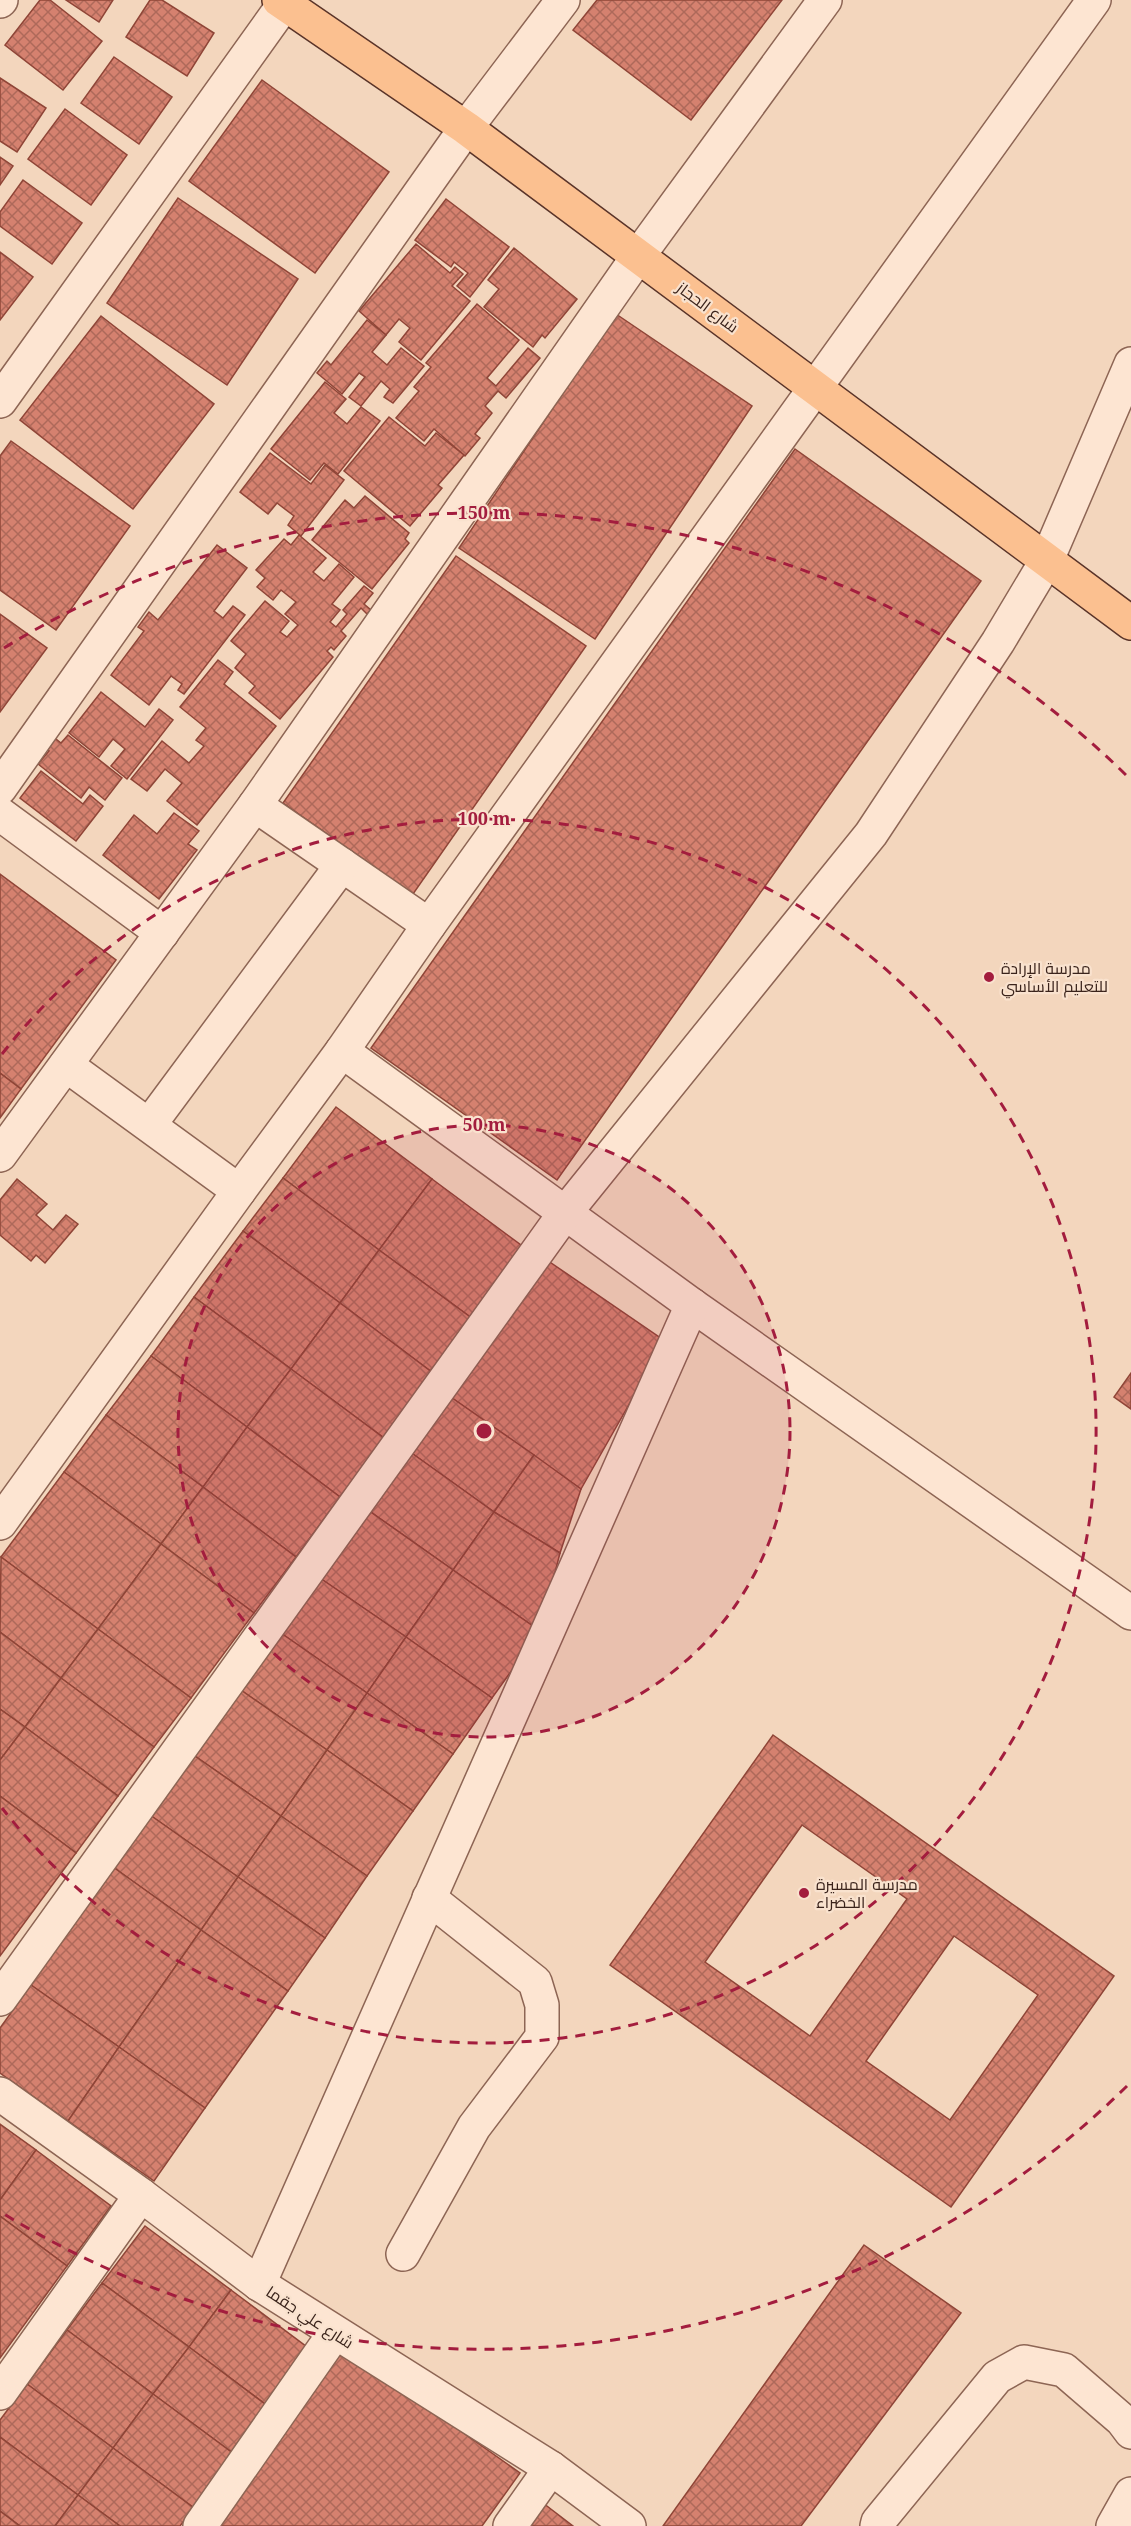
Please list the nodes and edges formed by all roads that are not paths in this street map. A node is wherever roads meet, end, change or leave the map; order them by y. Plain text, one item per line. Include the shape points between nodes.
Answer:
1 (563, 0) edge
2 (825, 0) edge
3 (1094, 0) edge
4 (283, 1) edge
5 (466, 128) junction
6 (639, 255) junction
7 (1131, 364) edge
8 (814, 386) junction
9 (0, 401) edge
10 (1120, 428) edge
11 (1047, 560) junction
12 (1131, 623) edge
13 (0, 788) edge
14 (255, 805) junction
15 (0, 814) edge
16 (342, 865) junction
17 (429, 925) junction
18 (162, 933) junction
19 (342, 1051) junction
20 (66, 1065) junction
21 (150, 1124) junction
22 (0, 1155) edge
23 (238, 1191) junction
24 (565, 1213) junction
25 (692, 1305) junction
26 (0, 1523) edge
27 (1131, 1613) edge
28 (429, 1898) junction
29 (0, 1999) edge
30 (0, 2094) edge
31 (141, 2195) junction
32 (404, 2254) dead end
33 (259, 2284) junction
34 (334, 2334) junction
35 (0, 2393) edge
36 (1131, 2432) edge
37 (551, 2468) junction
38 (1131, 2494) edge
39 (201, 2526) edge
40 (510, 2526) edge
41 (629, 2526) edge
42 (877, 2526) edge
43 (1113, 2526) edge

1 - 5 street
2 - 6 street
3 - 8 street
4 - 5 main road, شارع الحجاز
4 - 9 street
5 - 6 main road, شارع الحجاز
5 - 13 street
6 - 8 main road, شارع الحجاز
6 - 14 street
7 - 10 street
8 - 11 main road, شارع الحجاز
8 - 17 street
10 - 11 street
11 - 12 main road, شارع الحجاز
11 - 24 street via 998,642 871,834
14 - 16 street
14 - 18 street
15 - 18 street
16 - 17 street
16 - 21 street
17 - 19 street
18 - 20 street
19 - 23 street
19 - 24 street
20 - 21 street
20 - 22 street
21 - 23 street
23 - 26 street
24 - 25 street
24 - 29 street
25 - 27 street
25 - 28 street
28 - 32 street via 535,1982 542,2005 542,2037 474,2127
28 - 33 street
30 - 31 street, شارع علي جقما
31 - 33 street, شارع علي جقما
31 - 35 street
33 - 34 street, شارع علي جقما
34 - 37 street, شارع علي جقما
34 - 39 street
36 - 42 street via 1064,2370 1024,2362 998,2377
37 - 40 street
37 - 41 street, شارع علي جقما
38 - 43 street

